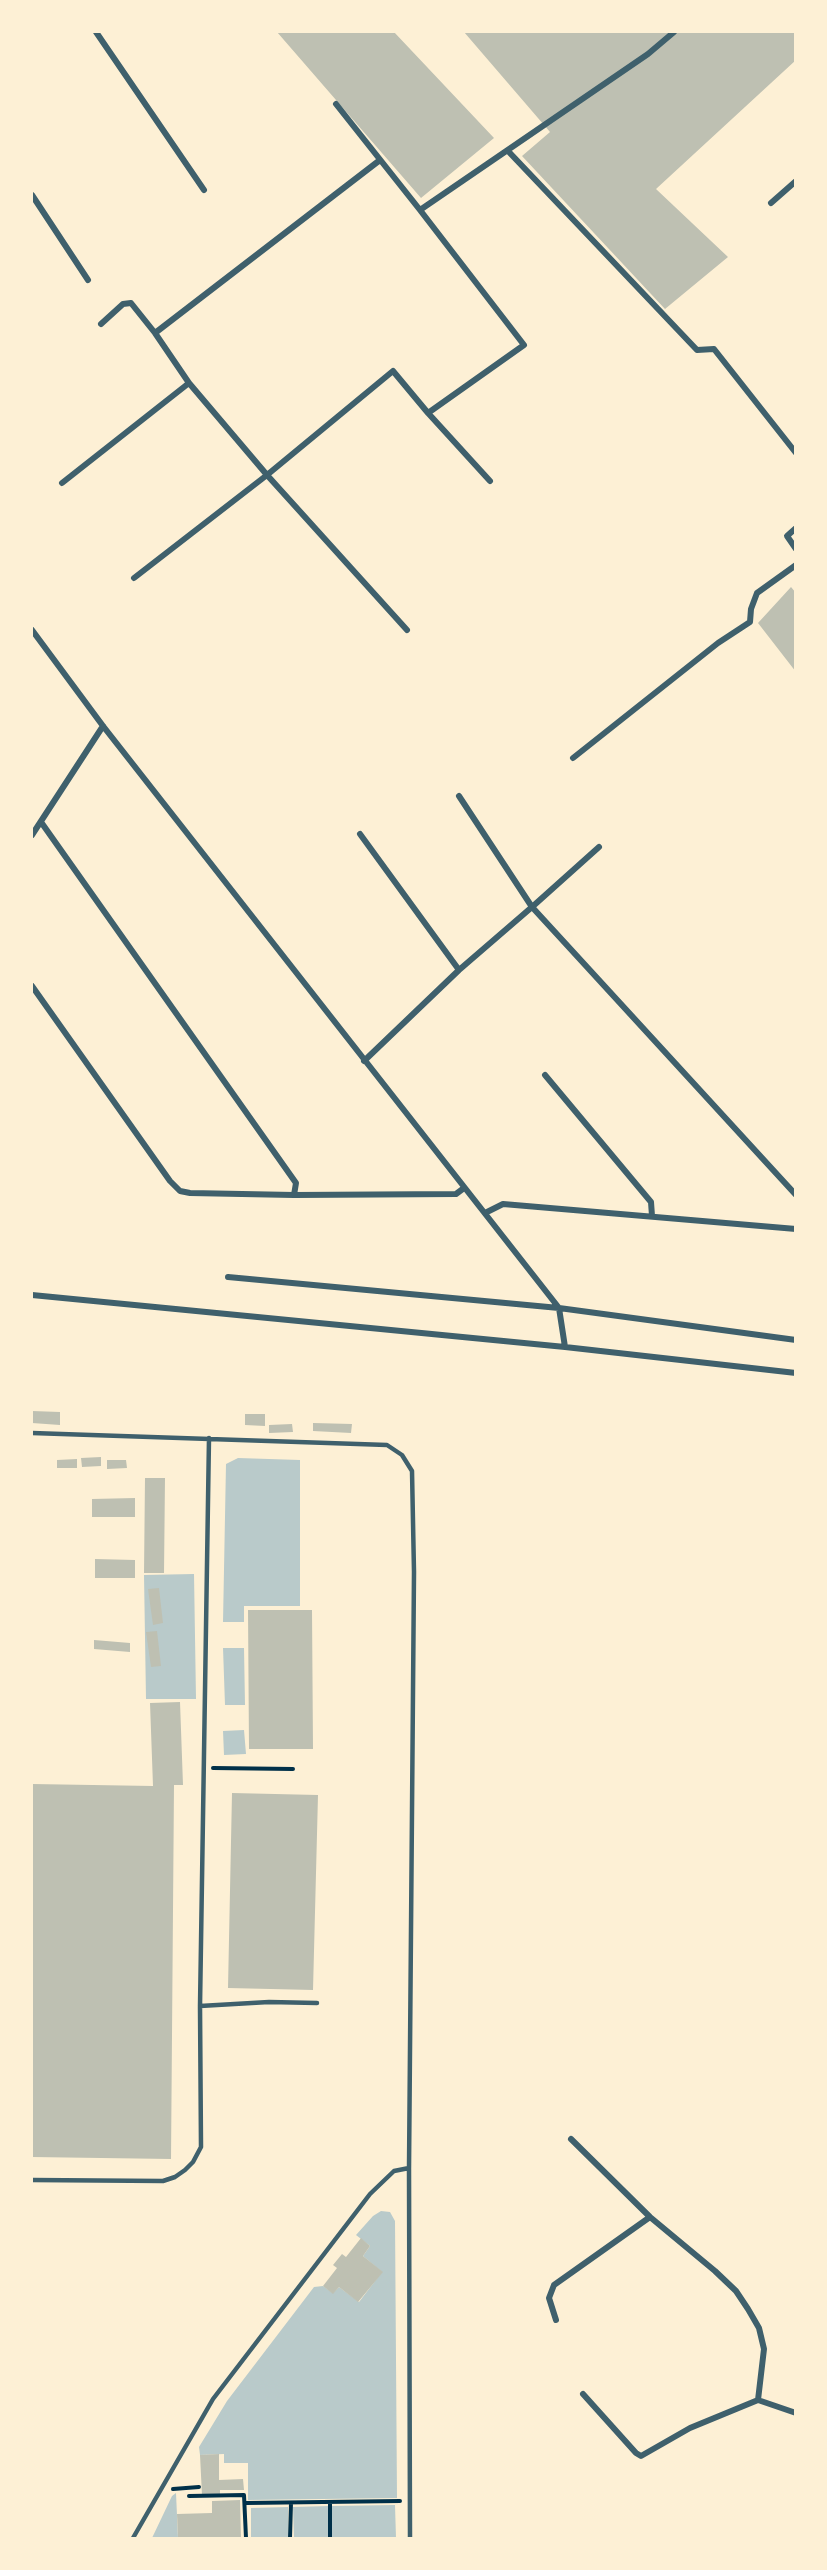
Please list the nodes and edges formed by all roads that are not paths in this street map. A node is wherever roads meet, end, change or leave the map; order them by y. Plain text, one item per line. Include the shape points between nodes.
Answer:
1 (96, 32) edge
2 (674, 32) edge
3 (336, 104) dead end
4 (508, 151) junction
5 (380, 160) junction
6 (795, 181) edge
7 (204, 190) dead end
8 (32, 195) edge
9 (771, 203) dead end
10 (420, 210) junction
11 (88, 280) dead end
12 (101, 324) dead end
13 (155, 333) junction
14 (189, 384) junction
15 (428, 413) junction
16 (795, 453) edge
17 (267, 475) junction
18 (490, 481) dead end
19 (62, 483) dead end
20 (795, 528) edge
21 (795, 549) edge
22 (795, 565) edge
23 (134, 578) dead end
24 (32, 630) edge
25 (407, 630) dead end
26 (103, 726) junction
27 (573, 758) dead end
28 (459, 796) dead end
29 (41, 822) junction
30 (360, 834) dead end
31 (32, 835) edge
32 (599, 847) dead end
33 (532, 907) junction
34 (459, 970) junction
35 (32, 986) edge
36 (364, 1061) junction
37 (545, 1075) dead end
38 (464, 1188) junction
39 (294, 1194) junction
40 (795, 1195) edge
41 (485, 1213) junction
42 (652, 1216) junction
43 (795, 1229) edge
44 (228, 1277) dead end
45 (32, 1295) edge
46 (559, 1308) junction
47 (795, 1340) edge
48 (565, 1347) junction
49 (795, 1373) edge
50 (32, 1433) edge
51 (209, 1438) junction
52 (316, 2002) dead end
53 (200, 2006) junction
54 (571, 2139) dead end
55 (409, 2168) junction
56 (32, 2180) edge
57 (650, 2217) junction
58 (556, 2320) dead end
59 (584, 2394) dead end
60 (758, 2400) junction
61 (795, 2413) edge
62 (133, 2538) edge
63 (410, 2538) edge

1 - 7 street
2 - 4 street
3 - 5 street
4 - 10 street
4 - 16 street via 697,350 714,349
5 - 10 street
5 - 13 street
6 - 9 street
8 - 11 street
10 - 15 street via 524,345
12 - 13 street via 123,304 131,303
13 - 14 street
14 - 17 street
14 - 19 street
15 - 17 street via 393,371
15 - 18 street
17 - 23 street
17 - 25 street
20 - 21 street via 787,536
22 - 27 street via 757,593 750,622
24 - 26 street
26 - 29 street
26 - 36 street
28 - 33 street
29 - 31 street
29 - 39 street via 296,1183
30 - 34 street
32 - 33 street
33 - 34 street
33 - 40 street
34 - 36 street
35 - 39 street via 174,1187 190,1193
36 - 38 street
37 - 42 street via 651,1202
38 - 39 street via 456,1194
38 - 41 street
41 - 42 street via 503,1204
41 - 46 street
42 - 43 street
44 - 46 street
45 - 48 street
46 - 47 street
46 - 48 street
48 - 49 street
50 - 51 lane
51 - 53 lane
51 - 55 lane via 387,1445 402,1455 412,1471
52 - 53 lane
53 - 56 lane via 201,2147 193,2162 175,2177 163,2181
54 - 57 street
55 - 62 lane via 394,2171 370,2194 213,2398
55 - 63 lane
57 - 58 street via 554,2285 549,2298
57 - 60 street via 715,2271 748,2309 759,2328 764,2349
59 - 60 street via 641,2456 690,2428
60 - 61 street

